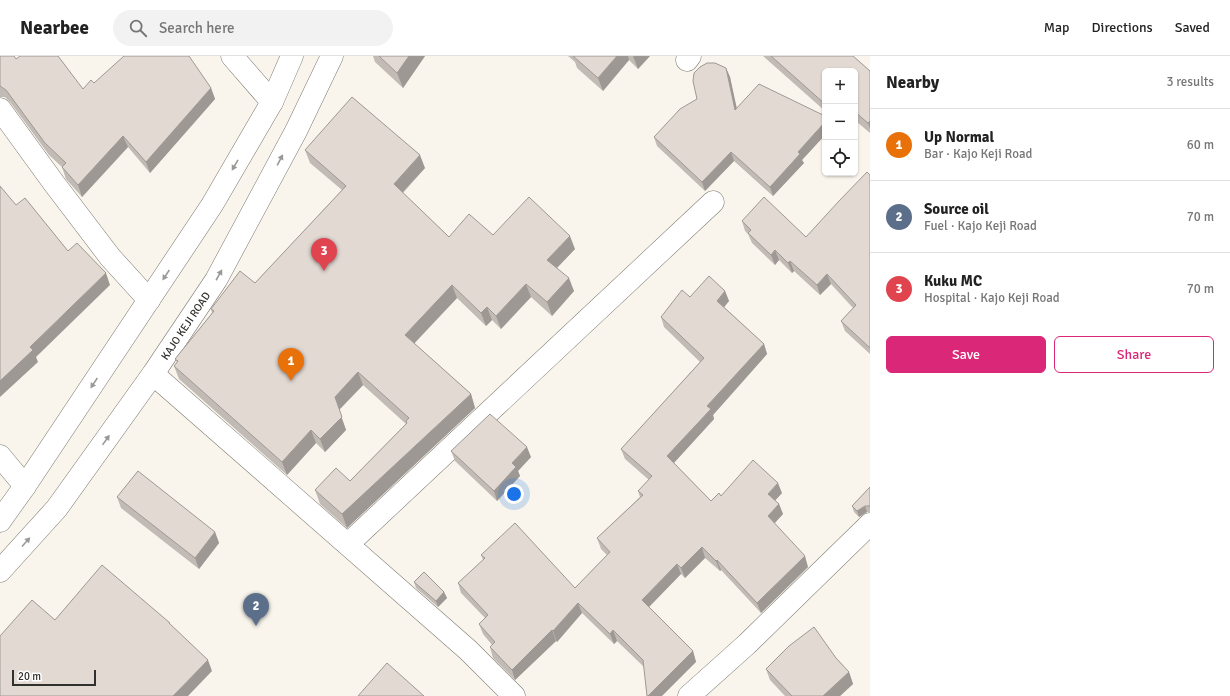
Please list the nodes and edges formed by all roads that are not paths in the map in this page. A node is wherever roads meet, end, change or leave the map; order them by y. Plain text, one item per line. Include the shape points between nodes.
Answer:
1 (232, 56) edge
2 (292, 56) edge
3 (332, 56) edge
4 (272, 102) junction
5 (0, 109) edge
6 (713, 202) dead end
7 (149, 300) junction
8 (153, 374) junction
9 (0, 456) edge
10 (25, 486) junction
11 (0, 521) edge
12 (870, 524) edge
13 (348, 544) junction
14 (0, 571) edge
15 (514, 696) edge
16 (689, 696) edge

1 - 4 street
2 - 4 street
8 -> 3 street, KAJO KEJI ROAD via 216,280 296,131
4 -> 7 street via 212,205
5 - 7 street via 110,257
6 - 13 street
7 -> 10 street
8 - 13 street
14 -> 8 street, KAJO KEJI ROAD via 57,508
9 - 10 street
10 - 11 street
12 - 16 street via 747,644
13 - 15 street via 468,650

